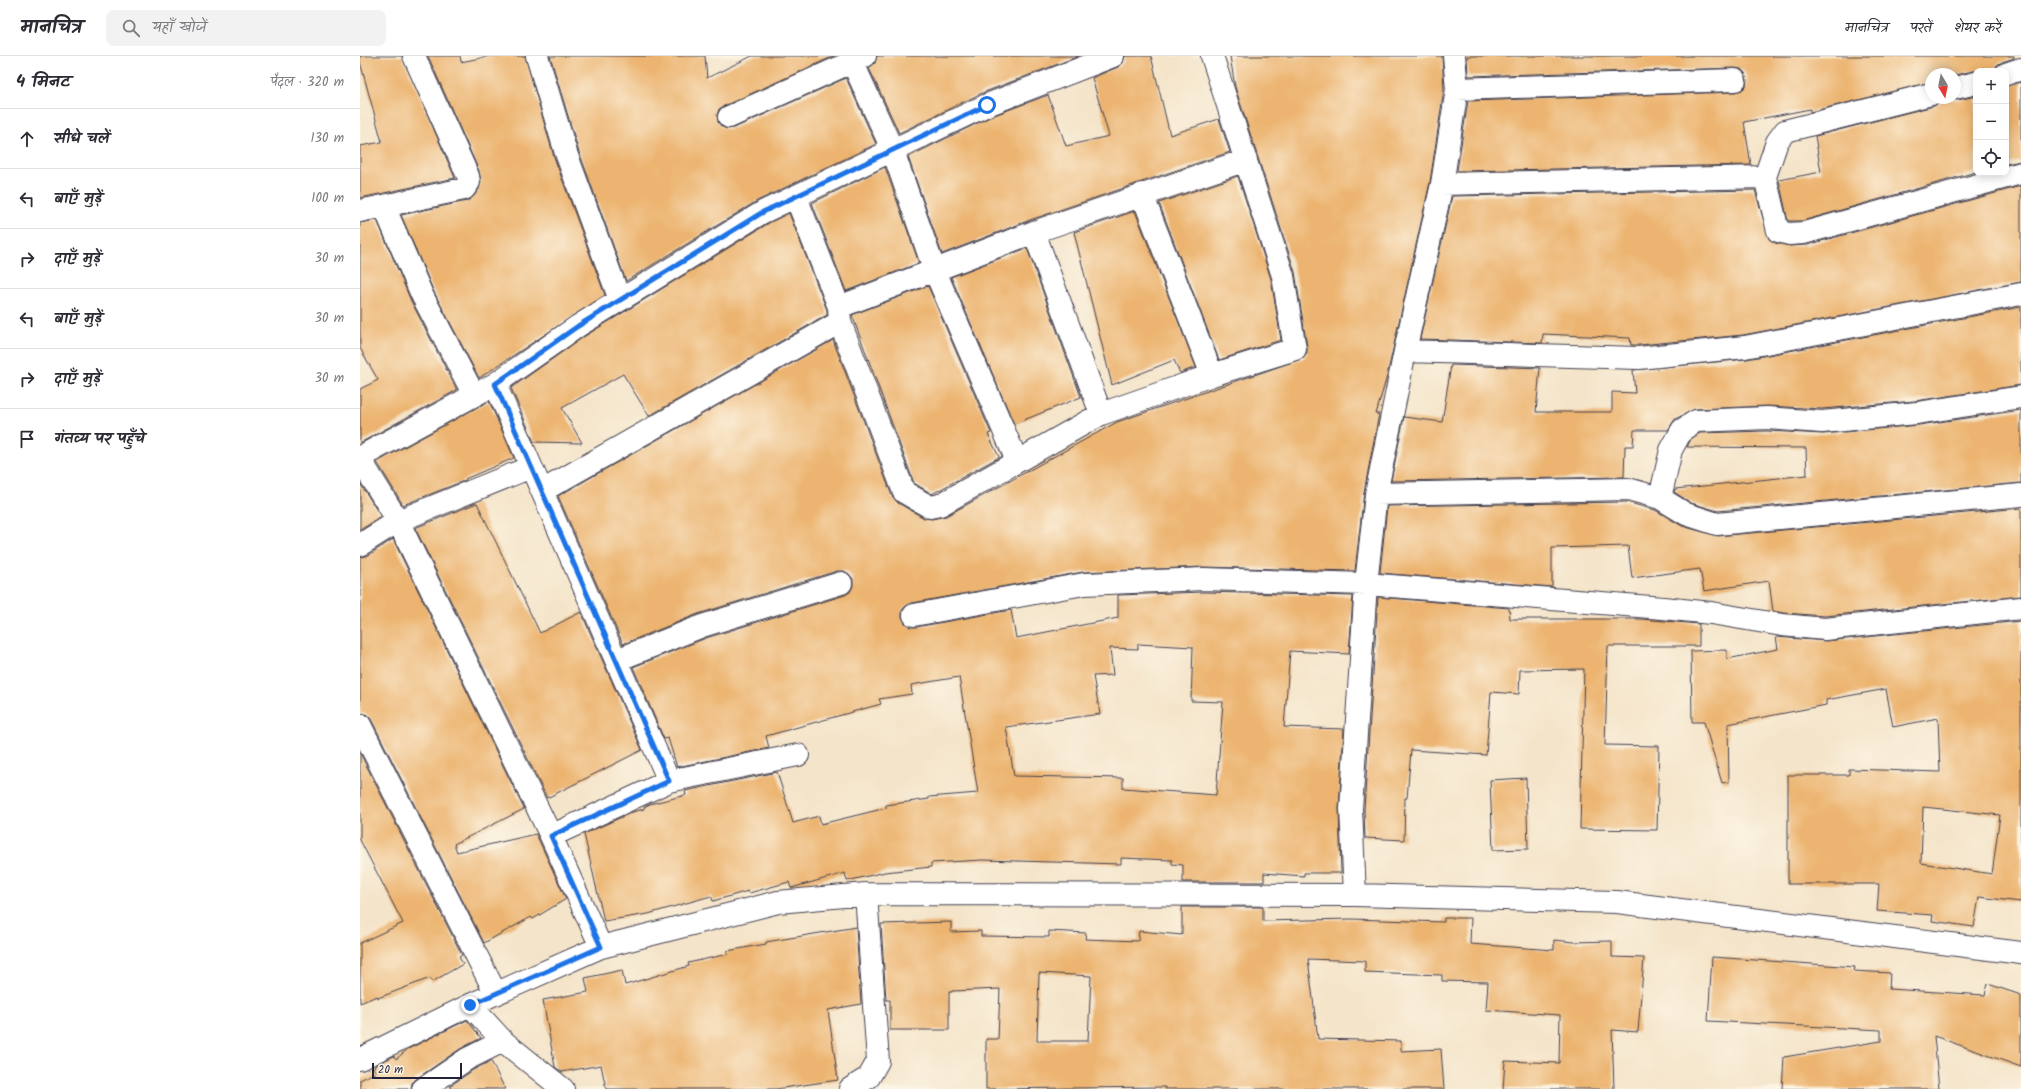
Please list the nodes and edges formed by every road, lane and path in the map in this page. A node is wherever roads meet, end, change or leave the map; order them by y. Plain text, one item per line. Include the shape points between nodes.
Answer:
1 (414, 56) edge
2 (537, 56) edge
3 (1114, 56) edge
4 (1212, 56) edge
5 (1454, 56) edge
6 (859, 59) edge
7 (2021, 69) edge
8 (2009, 73) edge
9 (1735, 80) dead end
10 (1973, 84) edge
11 (1961, 87) edge
12 (1457, 89) junction
13 (1925, 96) edge
14 (729, 117) dead end
15 (892, 151) junction
16 (1246, 160) junction
17 (2021, 174) edge
18 (1765, 177) junction
19 (1442, 184) junction
20 (1142, 194) junction
21 (796, 197) junction
22 (384, 206) junction
23 (360, 211) edge
24 (1034, 232) junction
25 (934, 269) junction
26 (2021, 294) edge
27 (620, 300) junction
28 (840, 314) junction
29 (1404, 351) junction
30 (1212, 375) junction
31 (495, 384) junction
32 (474, 395) junction
33 (2021, 397) edge
34 (1101, 414) junction
35 (360, 458) edge
36 (1016, 462) junction
37 (531, 467) junction
38 (542, 491) junction
39 (1376, 494) junction
40 (2021, 495) edge
41 (1660, 498) junction
42 (398, 521) junction
43 (360, 545) edge
44 (841, 583) dead end
45 (1366, 584) junction
46 (2021, 608) edge
47 (914, 615) dead end
48 (617, 660) junction
49 (360, 725) edge
50 (798, 755) dead end
51 (669, 781) junction
52 (551, 836) junction
53 (866, 894) junction
54 (1355, 895) junction
55 (601, 947) junction
56 (2021, 953) edge
57 (496, 994) junction
58 (470, 1005) junction
59 (503, 1041) junction
60 (360, 1059) edge
61 (863, 1087) edge
62 (423, 1089) edge
63 (563, 1089) edge

1 - 22 street via 468,176 468,182 464,189
2 - 27 street via 566,153
3 - 15 street via 987,105
4 - 16 street
5 - 12 street
6 - 14 street
6 - 15 street
7 - 8 street
9 - 12 street
10 - 11 street
12 - 19 street
13 - 18 street via 1785,131 1777,142
15 - 21 street
15 - 25 street
16 - 20 street
16 - 30 street via 1283,276 1294,349
17 - 18 street via 1804,233 1789,234 1778,231
18 - 19 street
19 - 29 street
20 - 24 street
20 - 30 street
21 - 27 street via 763,212
21 - 28 street
22 - 23 street
22 - 32 street via 422,295
24 - 25 street
24 - 34 street
25 - 28 street
25 - 36 street
26 - 29 street via 1744,347 1639,358
27 - 31 street
28 - 36 street via 904,492 930,507 940,506
28 - 38 street
29 - 39 street
30 - 34 street
31 - 32 street
31 - 37 street
32 - 35 street
33 - 41 street via 1917,413 1822,422 1767,418 1696,421 1682,430 1671,450
34 - 36 street
35 - 42 street
37 - 38 street
37 - 42 street
38 - 48 street
39 - 41 street via 1628,489
39 - 45 street
40 - 41 street via 1717,524 1686,514
42 - 43 street
42 - 52 street
44 - 48 street via 702,626
45 - 46 street via 1663,608 1825,629
45 - 47 street via 1204,579 1084,584
45 - 54 street via 1351,809
48 - 51 street
49 - 57 street
50 - 51 street
51 - 52 street
52 - 55 street
53 - 54 street
53 - 55 street via 778,902
53 - 61 street via 878,1061
54 - 56 street via 1618,902
55 - 57 street
57 - 58 street
58 - 59 street
58 - 60 street
59 - 62 street via 467,1059
59 - 63 street

